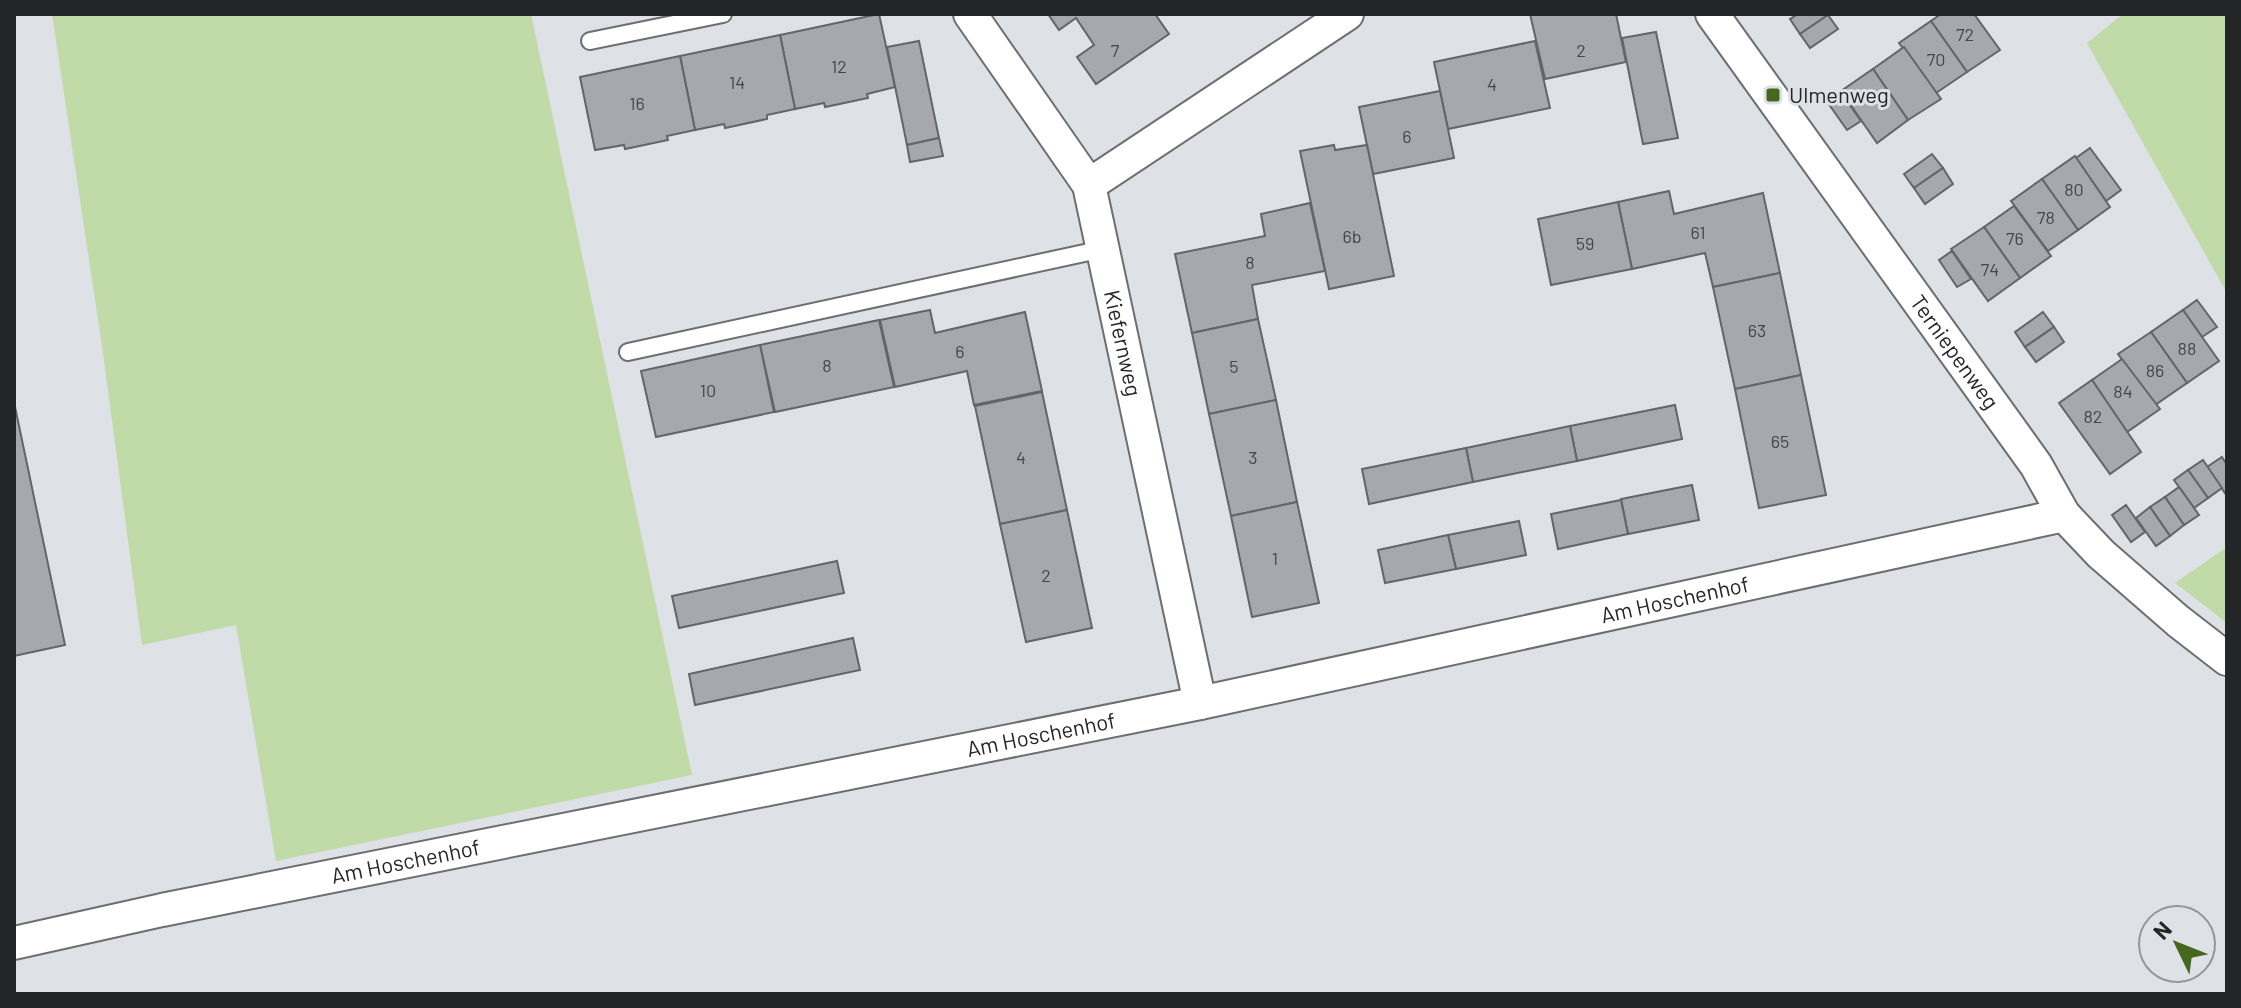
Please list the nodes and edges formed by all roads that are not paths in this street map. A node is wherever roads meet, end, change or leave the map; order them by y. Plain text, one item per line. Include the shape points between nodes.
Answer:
1 (723, 14) edge
2 (970, 14) edge
3 (1347, 14) edge
4 (1712, 14) edge
5 (590, 41) dead end
6 (1089, 185) junction
7 (1103, 249) junction
8 (628, 352) dead end
9 (2064, 515) junction
10 (2227, 659) edge
11 (1200, 703) junction
12 (14, 943) edge

1 - 5 lane
2 - 6 street, Kiefernweg
3 - 6 street
4 - 9 street, Terniepenweg via 2036,465
6 - 7 street, Kiefernweg
7 - 8 lane
7 - 11 street, Kiefernweg
9 - 10 street, Terniepenweg via 2101,554
9 - 11 street, Am Hoschenhof
11 - 12 street, Am Hoschenhof

